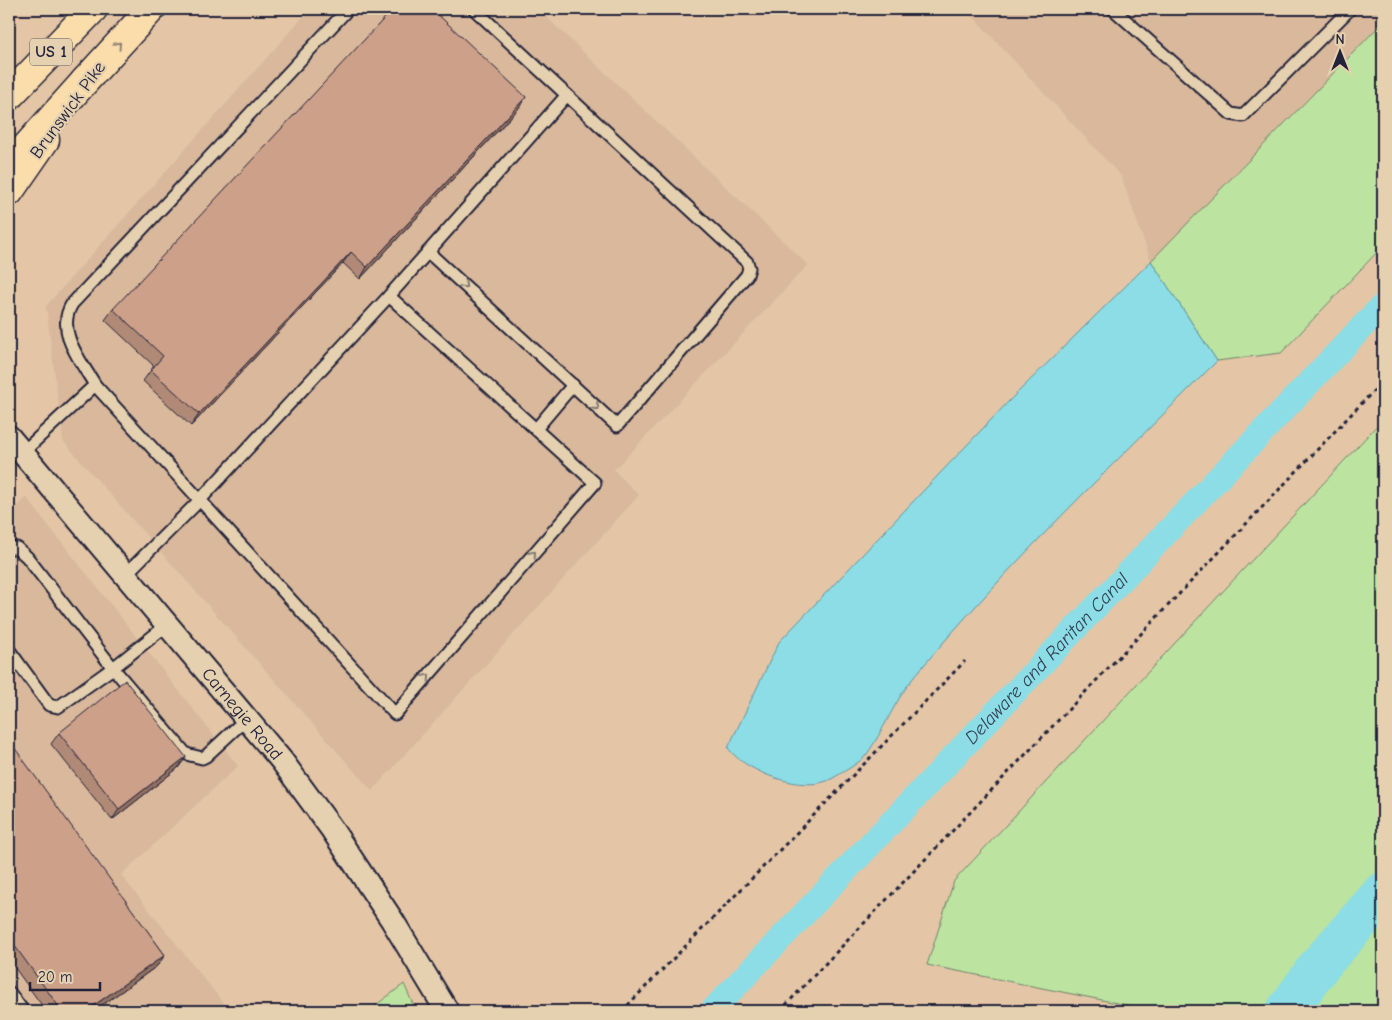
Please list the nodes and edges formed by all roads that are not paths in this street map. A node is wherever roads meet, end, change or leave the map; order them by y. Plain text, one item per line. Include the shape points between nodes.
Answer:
1 (93, 9) edge
2 (151, 9) edge
3 (348, 9) edge
4 (474, 9) edge
5 (1113, 9) edge
6 (1350, 9) edge
7 (19, 80) edge
8 (85, 81) junction
9 (567, 95) junction
10 (9, 166) edge
11 (9, 192) edge
12 (428, 252) junction
13 (389, 296) junction
14 (95, 385) junction
15 (573, 385) junction
16 (536, 429) junction
17 (15, 445) edge
18 (200, 500) junction
19 (9, 548) edge
20 (125, 575) junction
21 (167, 625) junction
22 (9, 650) edge
23 (113, 668) junction
24 (246, 719) junction
25 (9, 992) edge
26 (23, 1011) edge
27 (447, 1011) edge

1 - 7 main road, US 1
8 -> 2 main road, Brunswick Pike / US 1
3 - 14 lane via 72,304 66,313 67,337
4 - 9 lane
5 - 6 lane via 1231,114 1243,116
8 - 10 main road, US 1
8 - 11 main road, Brunswick Pike
9 - 12 lane
15 -> 9 lane via 617,426 747,276 749,268 747,262
12 - 13 lane
12 -> 15 lane
13 - 16 lane
13 - 18 lane
14 - 17 lane
14 - 18 lane
15 - 16 lane
18 -> 16 lane via 395,714 595,484
17 - 20 street, Carnegie Road
18 - 20 lane
19 - 23 lane via 18,548 27,557
20 - 21 street, Carnegie Road
21 - 23 lane
21 - 24 street, Carnegie Road
22 - 23 lane via 49,705 58,707
23 - 24 lane via 186,754 206,756
24 - 27 street, Carnegie Road via 282,761 331,828
25 - 26 lane

